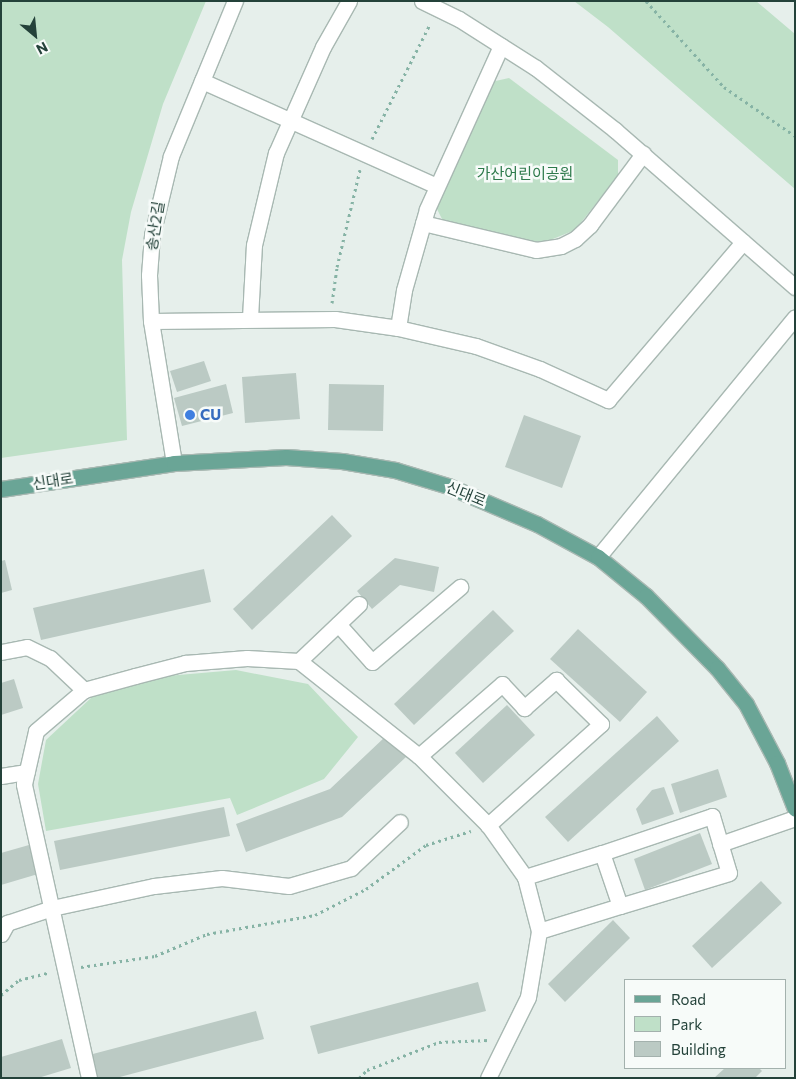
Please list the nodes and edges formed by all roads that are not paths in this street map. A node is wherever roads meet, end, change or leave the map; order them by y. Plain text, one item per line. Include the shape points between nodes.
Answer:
1 (235, 1) edge
2 (349, 1) edge
3 (422, 1) edge
4 (501, 46) junction
5 (202, 81) junction
6 (290, 121) junction
7 (643, 154) junction
8 (437, 186) junction
9 (423, 223) junction
10 (743, 242) junction
11 (795, 287) edge
12 (795, 317) edge
13 (250, 318) junction
14 (151, 322) junction
15 (398, 328) junction
16 (174, 463) junction
17 (1, 489) edge
18 (598, 557) junction
19 (460, 587) dead end
20 (360, 604) dead end
21 (338, 624) junction
22 (1, 652) edge
23 (299, 661) junction
24 (84, 690) junction
25 (419, 756) junction
26 (27, 772) junction
27 (1, 776) edge
28 (795, 809) edge
29 (795, 818) edge
30 (400, 822) dead end
31 (488, 825) junction
32 (720, 844) junction
33 (602, 853) junction
34 (525, 877) junction
35 (620, 906) junction
36 (52, 908) junction
37 (539, 930) junction
38 (1, 934) edge
39 (89, 1078) edge
40 (488, 1078) edge

1 - 5 street, 송산2길
2 - 6 street via 323,47
3 - 4 street
4 - 7 street via 536,68
4 - 8 street
5 - 6 street
5 - 14 street, 송산2길 via 171,156 159,199 149,275
6 - 8 street
6 - 13 street via 264,193 254,245
7 - 9 street via 590,225 575,239 561,246 536,250
7 - 10 street
8 - 9 street
9 - 15 street via 404,290
10 - 11 street
10 - 15 street via 608,400 540,369 476,346
12 - 18 street
13 - 14 street
13 - 15 street via 335,319
14 - 16 street, 송산2길
16 - 17 main road, 신대로
16 - 18 main road, 신대로 via 286,457 342,461 395,470 448,486 537,524
18 - 28 main road, 신대로 via 646,596 693,643 746,704 777,763
19 - 21 street via 372,662
20 - 21 street
21 - 23 street
22 - 24 street via 27,646 50,658
23 - 24 street via 247,658 185,663
23 - 25 street
24 - 26 street via 36,731
25 - 31 street
25 - 31 street via 502,684 524,708 556,680 601,724
26 - 27 street
26 - 36 street via 24,784
29 - 32 street
30 - 36 street via 351,868 289,886 222,878 154,886
31 - 34 street
32 - 33 street via 712,816
32 - 35 street via 729,873
33 - 34 street
33 - 35 street
34 - 37 street
35 - 37 street
36 - 38 street via 7,924
36 - 39 street
37 - 40 street via 528,996

